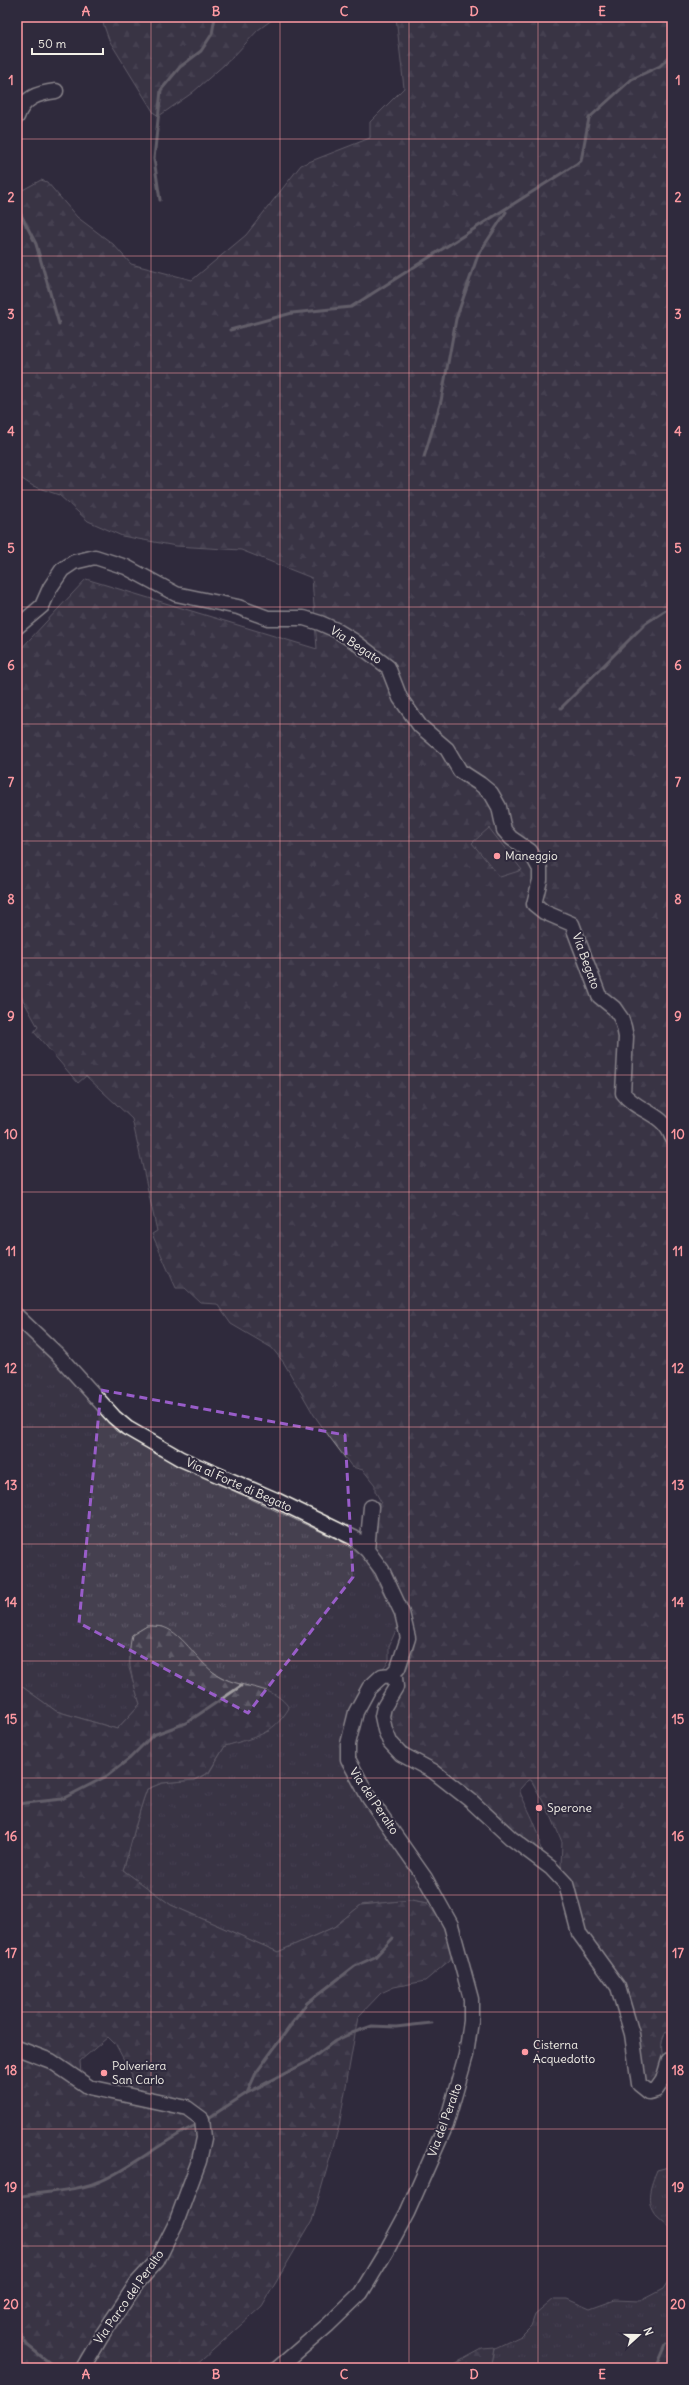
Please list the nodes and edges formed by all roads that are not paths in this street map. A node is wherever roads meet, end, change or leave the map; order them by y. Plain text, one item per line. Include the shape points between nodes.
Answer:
1 (56, 91) dead end
2 (17, 117) edge
3 (17, 627) edge
4 (672, 1137) edge
5 (17, 1316) edge
6 (371, 1507) dead end
7 (367, 1550) junction
8 (391, 1675) junction
9 (17, 2048) edge
10 (669, 2060) dead end
11 (83, 2368) edge
12 (278, 2368) edge

1 - 2 street via 40,92 27,100
3 - 4 street, Via Begato via 42,606 62,570 83,558 95,557 126,567 176,594 238,608 268,618 304,618 320,623 354,641 388,667 400,698 420,726 447,749 460,771 491,793 499,807 504,830 533,855 540,869 534,904 544,912 572,924 599,996 622,1018 626,1038 623,1093 633,1103 662,1120
5 - 7 street, Via al Forte di Begato via 127,1428 181,1459 276,1500 354,1538
6 - 7 street
7 - 8 street, Via al Forte di Begato via 382,1570 402,1613 408,1638 398,1668
8 - 10 street via 395,1678 396,1686 382,1716 390,1742 400,1754 433,1771 560,1875 570,1897 579,1933 618,1988 632,2034 639,2084 649,2092 656,2090 663,2080
8 - 12 street, Via del Peralto via 382,1676 369,1688 356,1712 348,1744 348,1759 369,1798 425,1878 451,1925 471,1999 466,2055 446,2125 407,2213 387,2250 361,2293
9 - 11 street, Via Parco del Peralto via 51,2061 89,2087 187,2108 202,2120 204,2138 199,2161 176,2224 157,2261 137,2283

